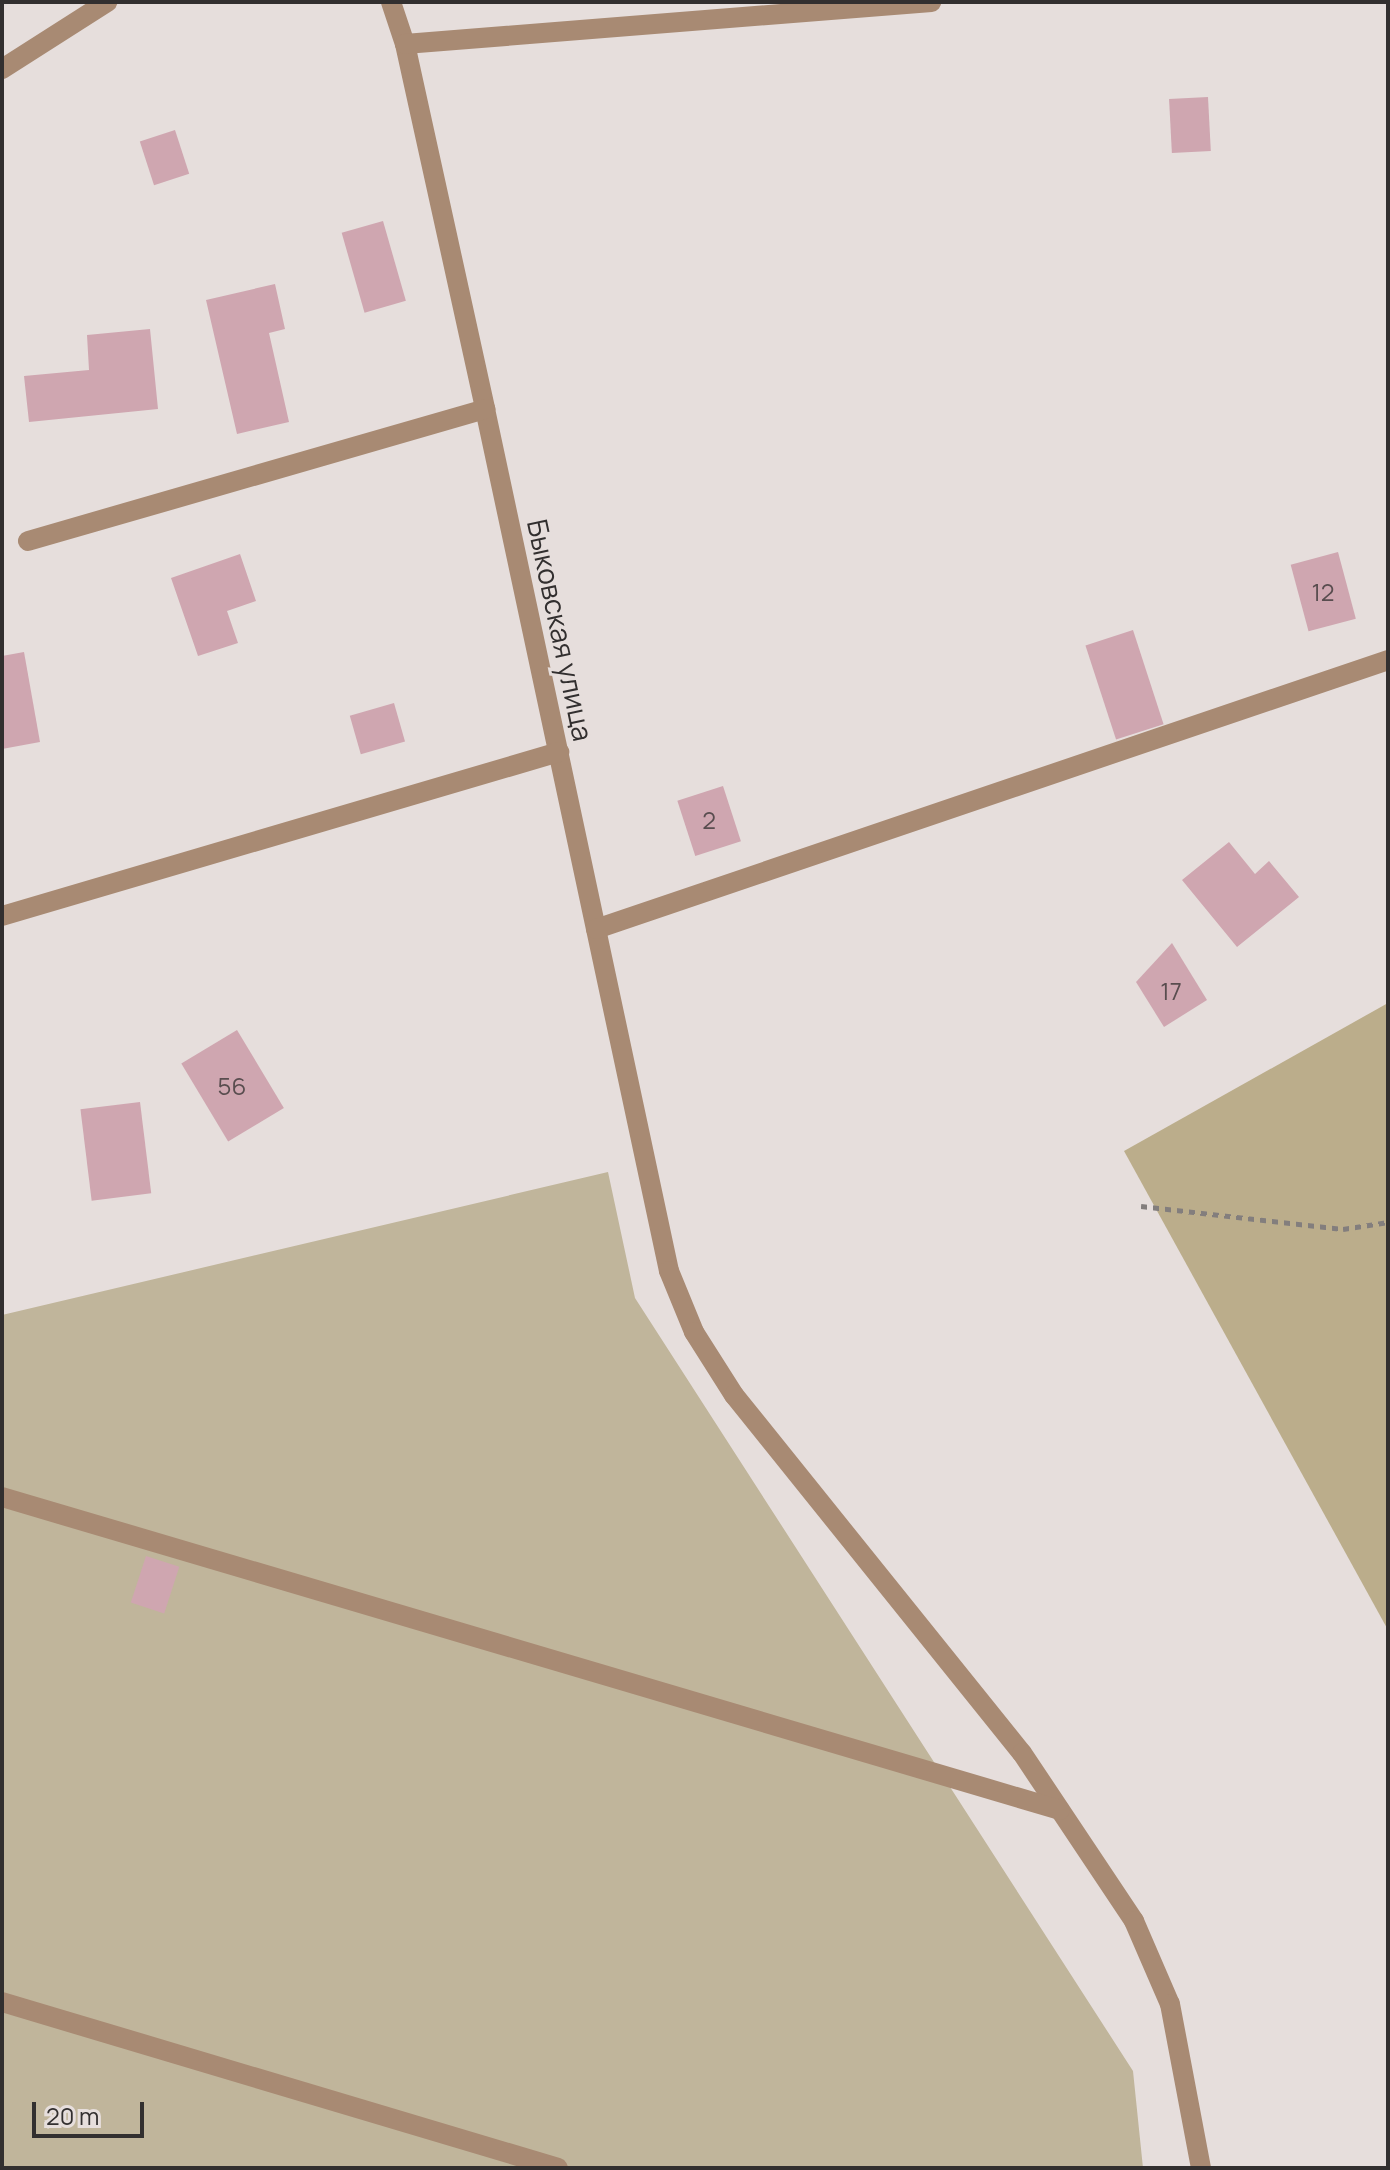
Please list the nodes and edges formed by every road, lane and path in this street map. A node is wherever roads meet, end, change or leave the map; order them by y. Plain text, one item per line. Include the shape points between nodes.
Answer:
1 (107, 2) edge
2 (391, 2) edge
3 (931, 2) edge
4 (405, 44) junction
5 (2, 69) edge
6 (485, 409) junction
7 (28, 541) dead end
8 (1388, 660) edge
9 (559, 752) junction
10 (2, 916) edge
11 (596, 929) junction
12 (1141, 1206) dead end
13 (1388, 1222) edge
14 (2, 1497) edge
15 (1060, 1810) junction
16 (2, 2002) edge
17 (558, 2168) edge
18 (1201, 2168) edge

1 - 5 street
2 - 4 street, Быковская улица
3 - 4 street
4 - 6 street, Быковская улица
6 - 7 street
6 - 9 street, Быковская улица
8 - 11 street
9 - 10 street
9 - 11 street, Быковская улица
11 - 15 street, Быковская улица via 669,1271 694,1332 734,1395 1022,1753
12 - 13 path via 1343,1229
14 - 15 street
15 - 18 street, Быковская улица via 1134,1921 1170,2004
16 - 17 street

